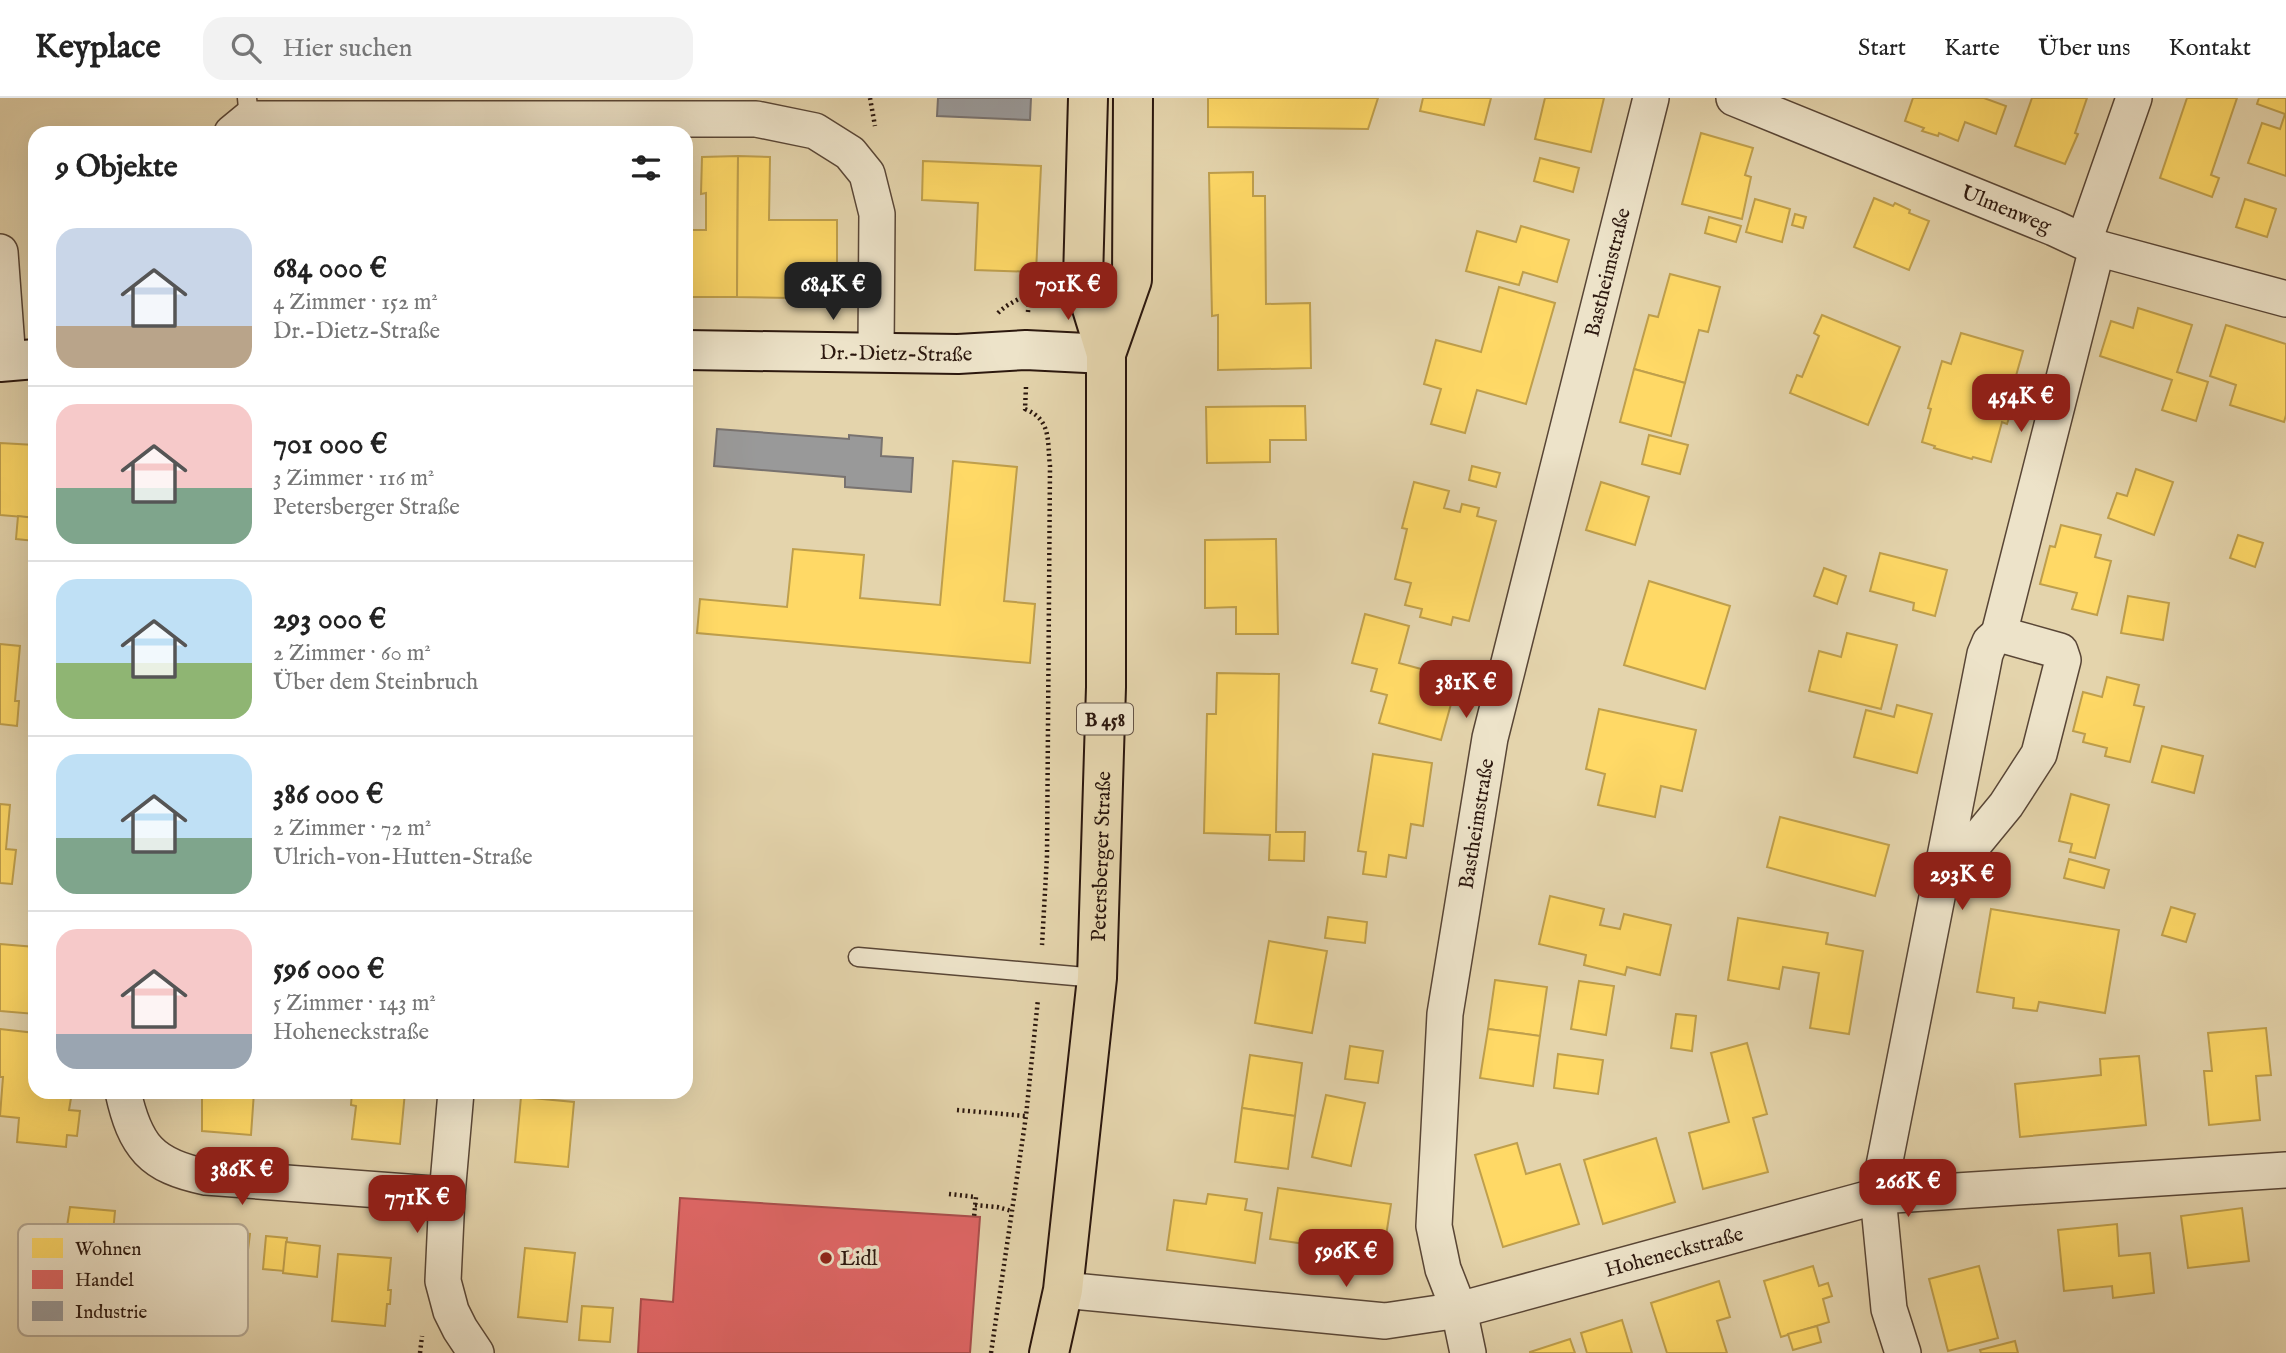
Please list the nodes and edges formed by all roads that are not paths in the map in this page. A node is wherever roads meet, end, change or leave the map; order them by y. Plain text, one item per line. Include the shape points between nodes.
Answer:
1 (1088, 98) edge
2 (1133, 98) edge
3 (1651, 98) edge
4 (1734, 98) edge
5 (2134, 98) edge
6 (243, 117) edge
7 (2090, 244) junction
8 (0, 251) edge
9 (2286, 299) edge
10 (693, 350) edge
11 (876, 352) junction
12 (1106, 354) junction
13 (14, 361) edge
14 (1999, 634) junction
15 (1943, 861) junction
16 (858, 957) dead end
17 (1097, 978) junction
18 (125, 1099) edge
19 (455, 1099) edge
20 (2286, 1170) edge
21 (447, 1195) junction
22 (1878, 1196) junction
23 (1063, 1290) junction
24 (1459, 1310) junction
25 (476, 1353) edge
26 (1049, 1353) edge
27 (1468, 1353) edge
28 (1903, 1353) edge

1 - 12 main road, Petersberger Straße / B 458 via 1083,279
2 - 12 main road, Petersberger Straße / B 458 via 1132,280
3 - 24 street, Bastheimstraße via 1490,738 1445,1014 1434,1226 1443,1269
4 - 7 street, Ulmenweg
5 - 7 street
6 - 11 street via 756,119 815,131 850,153 867,174 877,214
7 - 9 street, Ulmenweg
7 - 14 street
8 - 13 street
10 - 11 main road, Dr.-Dietz-Straße
11 - 12 main road, Dr.-Dietz-Straße
12 - 17 main road, Petersberger Straße / B 458 via 1106,687
14 - 15 street via 1985,654
14 - 15 street via 2052,647 2060,651 2063,660 2039,754 1969,850
15 - 22 street
16 - 17 lane
17 - 23 main road, Petersberger Straße / B 458
18 - 21 street via 143,1144 163,1163 184,1172
19 - 21 street
20 - 22 street, Hoheneckstraße
21 - 25 street via 443,1281 451,1311
22 - 24 street, Hoheneckstraße
22 - 28 street via 1889,1309
23 - 24 street, Hoheneckstraße via 1385,1321
23 - 26 main road, Petersberger Straße / B 458
24 - 27 street, Bastheimstraße

